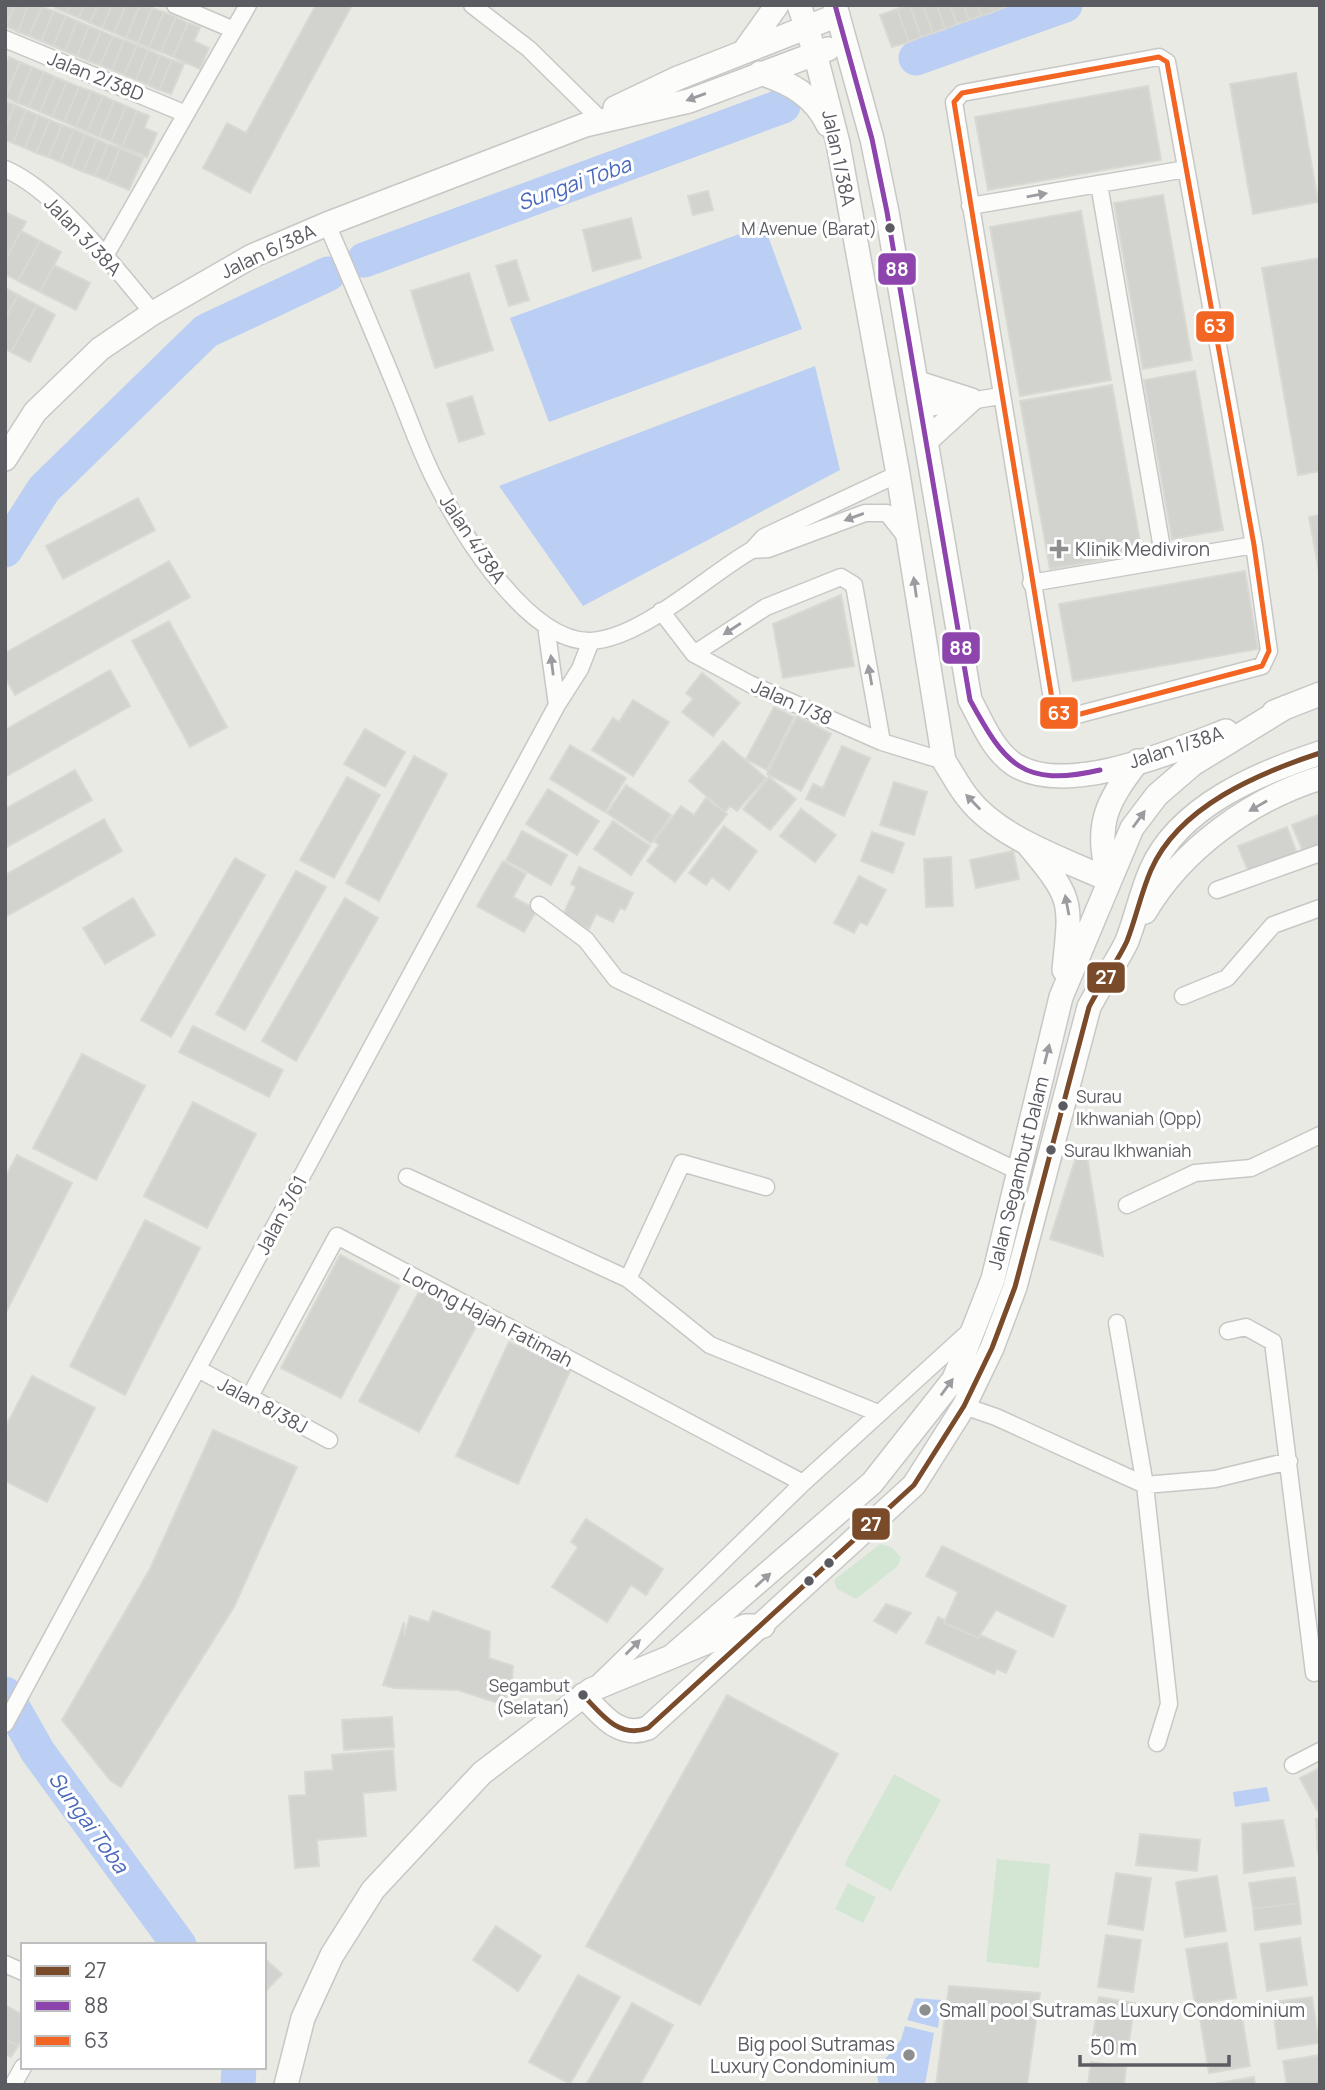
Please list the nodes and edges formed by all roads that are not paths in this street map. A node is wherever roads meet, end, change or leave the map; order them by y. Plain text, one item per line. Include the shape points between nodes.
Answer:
1 (174, 5) edge
2 (248, 5) edge
3 (472, 5) edge
4 (776, 5) edge
5 (836, 10) edge
6 (802, 16) edge
7 (234, 30) junction
8 (5, 39) edge
9 (845, 43) junction
10 (743, 52) junction
11 (815, 53) junction
12 (760, 73) junction
13 (186, 114) junction
14 (595, 121) junction
15 (838, 143) junction
16 (5, 169) edge
17 (1186, 169) junction
18 (1099, 184) junction
19 (970, 206) junction
20 (327, 223) junction
21 (105, 256) junction
22 (866, 303) junction
23 (153, 313) junction
24 (918, 383) junction
25 (1000, 396) junction
26 (971, 400) junction
27 (911, 411) junction
28 (927, 440) junction
29 (5, 459) edge
30 (898, 474) junction
31 (908, 535) junction
32 (1254, 545) junction
33 (752, 550) junction
34 (1164, 560) junction
35 (1031, 583) junction
36 (661, 611) junction
37 (546, 626) junction
38 (591, 641) junction
39 (694, 654) junction
40 (1320, 694) edge
41 (557, 705) junction
42 (1286, 707) junction
43 (882, 742) junction
44 (1320, 753) edge
45 (944, 761) junction
46 (1138, 761) junction
47 (1320, 778) edge
48 (1027, 844) junction
49 (1320, 853) edge
50 (1152, 868) junction
51 (1109, 880) junction
52 (1217, 890) dead end
53 (539, 905) dead end
54 (1320, 908) edge
55 (1126, 944) junction
56 (1183, 996) dead end
57 (1061, 997) junction
58 (1320, 1135) edge
59 (1020, 1172) junction
60 (407, 1177) dead end
61 (766, 1187) dead end
62 (1127, 1205) dead end
63 (628, 1279) junction
64 (1117, 1323) dead end
65 (972, 1328) junction
66 (1228, 1331) dead end
67 (198, 1369) junction
68 (249, 1398) junction
69 (964, 1406) junction
70 (878, 1413) junction
71 (329, 1440) dead end
72 (1289, 1461) junction
73 (803, 1483) junction
74 (1145, 1485) junction
75 (764, 1626) junction
76 (671, 1657) junction
77 (1314, 1673) dead end
78 (587, 1692) junction
79 (8, 1720) edge
80 (1157, 1743) dead end
81 (1320, 1751) edge
82 (1293, 1765) dead end
83 (5, 1964) edge
84 (21, 1971) edge
85 (22, 2069) edge
86 (13, 2085) edge
87 (286, 2085) edge

1 - 7 street
2 - 7 street
3 - 14 street via 529,49
4 - 10 street
5 - 6 street, Jalan 6/38A
5 - 9 street, Jalan 1/38A
6 - 10 street, Jalan 6/38A
6 - 11 street, Jalan 1/38A
7 - 13 street
8 - 13 street, Jalan 2/38D
9 - 11 street, Jalan 6/38A
9 - 24 street, Jalan 1/38A via 872,139
10 - 14 street, Jalan 6/38A
11 - 12 street, Jalan 6/38A
11 - 15 street, Jalan 1/38A
12 -> 14 street, Jalan 6/38A via 689,101
12 - 15 street via 794,85 822,112
13 - 21 street
14 - 20 street, Jalan 6/38A
15 - 22 street, Jalan 1/38A
16 - 21 street, Jalan 3/38A via 55,205
17 - 18 street
17 - 19 street via 1167,62 1159,57 962,93 954,102
17 - 32 street
19 -> 18 street
18 - 34 street
19 - 25 street
20 - 23 street, Jalan 6/38A via 243,261
20 - 37 street, Jalan 4/38A via 440,492 486,563
21 - 23 street, Jalan 3/38A
22 - 27 street
22 - 30 street, Jalan 1/38A
23 - 29 street, Jalan 6/38A via 66,379 35,412
24 - 26 street
24 - 27 street, Jalan 1/38A
25 - 26 street
25 - 35 street
26 - 27 street
26 - 28 street
27 - 28 street, Jalan 1/38A
27 - 31 street via 916,491
28 - 46 street, Jalan 1/38A via 970,700 992,742 1013,764 1033,774 1078,775
30 - 31 street, Jalan 1/38A
30 - 33 street via 764,537
31 -> 33 street via 887,513 865,513 768,549
45 -> 31 street, Jalan 1/38A
32 - 34 street
32 - 35 street via 1269,651 1262,666 1069,717 1054,711
33 - 36 street
34 - 35 street
36 - 38 street via 633,627
36 - 39 street, Jalan 1/38
37 - 38 street, Jalan 4/38A via 563,636
41 -> 37 street
38 - 41 street, Jalan 3/61
39 - 43 street, Jalan 1/38
43 -> 39 street via 854,585 841,577 766,607
40 - 42 street
41 - 67 street, Jalan 3/61
42 - 46 street, Jalan 1/38A
51 -> 42 street, Jalan Segambut Dalam via 1132,828 1157,795 1215,749
43 - 45 street, Jalan 1/38
44 - 50 street, Jalan Segambut Dalam via 1273,768 1202,811 1176,833
48 -> 45 street, Jalan 1/38A via 968,799
46 - 51 street via 1102,821 1101,848
47 -> 55 street via 1248,811 1193,853 1148,906
48 - 51 street, Jalan 1/38A
57 -> 48 street via 1069,902 1056,878
49 - 52 street
50 - 51 street
50 - 55 street, Jalan Segambut Dalam
51 - 57 street, Jalan Segambut Dalam
53 - 59 street via 586,940 616,979
54 - 56 street via 1273,925 1227,978
55 - 69 street, Jalan Segambut Dalam via 1090,1007 1015,1287
59 -> 57 street, Jalan Segambut Dalam
58 - 62 street via 1251,1168 1195,1174
59 - 65 street, Jalan Segambut Dalam via 993,1279
60 - 63 street
61 - 63 street via 682,1163
63 - 70 street via 710,1345
64 - 74 street
65 - 70 street
76 -> 65 street, Jalan Segambut Dalam via 872,1483 954,1379
66 - 72 street via 1246,1327 1273,1342
67 - 68 street, Jalan 8/38J
67 - 79 street, Jalan 3/61
68 - 71 street, Jalan 8/38J
68 - 73 street, Lorong Hajah Fatimah via 337,1236
69 - 74 street
69 - 75 street, Jalan Segambut Dalam via 914,1485
70 - 73 street
72 - 74 street via 1214,1479
72 - 77 street
78 -> 73 street
74 - 80 street via 1169,1704
75 - 76 street via 746,1626
75 - 78 street, Jalan Segambut Dalam via 648,1728 634,1733 621,1730
76 - 78 street
78 - 87 street via 482,1773 373,1890 332,1955 303,2018
81 - 82 street
83 - 84 street
85 - 86 street

